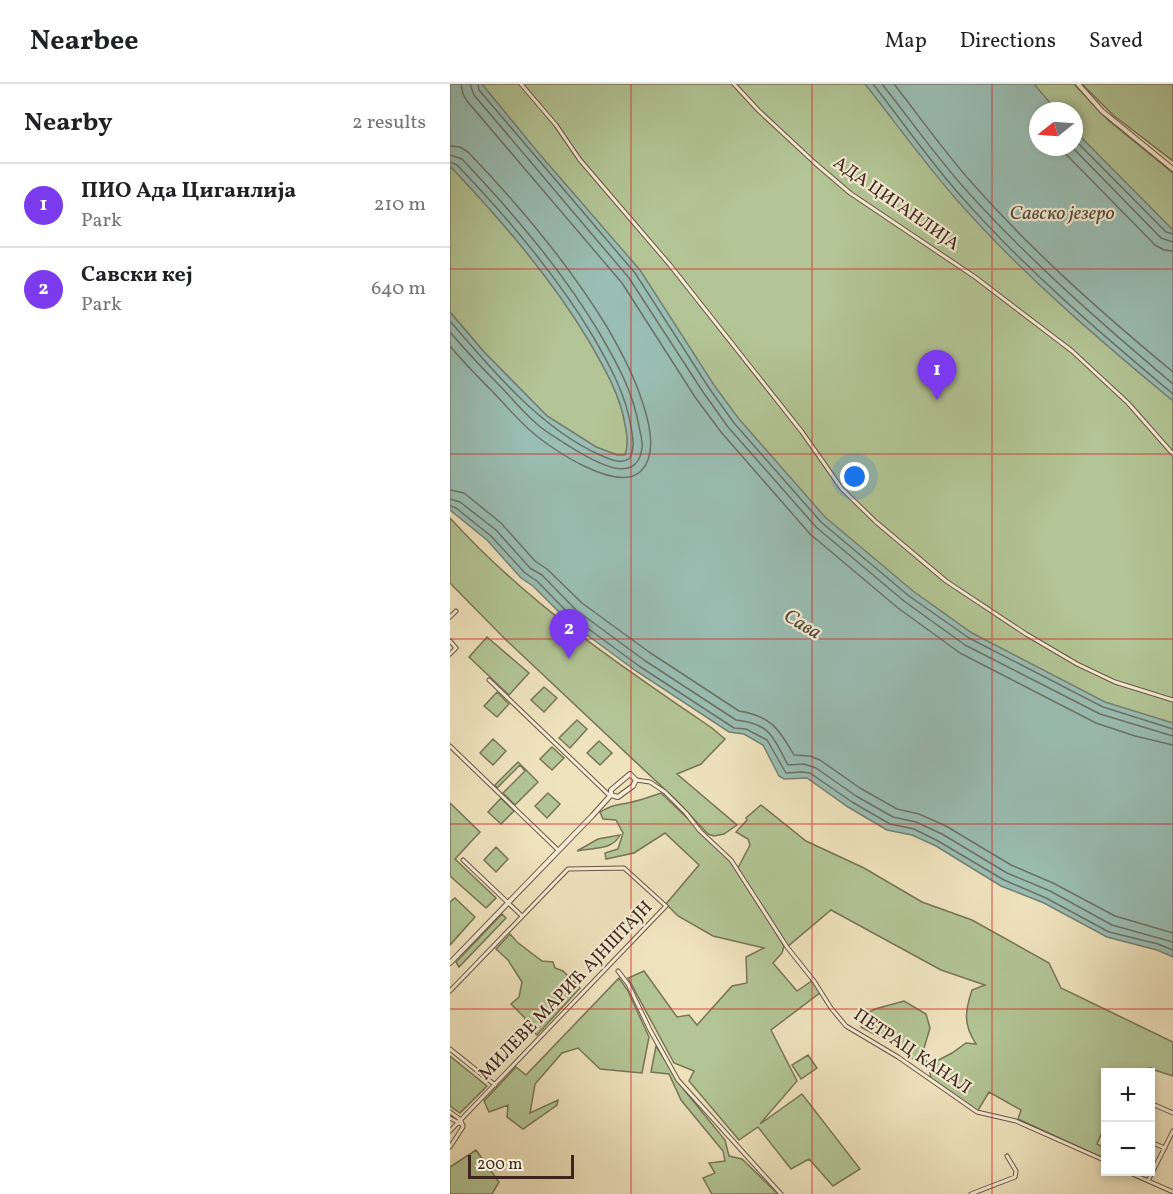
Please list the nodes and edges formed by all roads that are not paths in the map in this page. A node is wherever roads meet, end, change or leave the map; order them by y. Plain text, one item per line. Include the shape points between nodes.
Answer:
1 (521, 84) edge
2 (734, 84) edge
3 (1078, 84) edge
4 (1173, 169) edge
5 (1173, 454) edge
6 (456, 611) dead end
7 (450, 617) edge
8 (450, 641) edge
9 (450, 654) edge
10 (489, 680) dead end
11 (1173, 700) edge
12 (450, 746) edge
13 (636, 780) junction
14 (611, 795) junction
15 (558, 850) junction
16 (463, 860) dead end
17 (508, 903) junction
18 (522, 916) junction
19 (450, 963) edge
20 (618, 971) dead end
21 (450, 991) edge
22 (450, 1049) edge
23 (495, 1085) junction
24 (1155, 1105) edge
25 (450, 1112) edge
26 (1173, 1113) edge
27 (450, 1118) edge
28 (459, 1122) junction
29 (450, 1131) edge
30 (1173, 1131) edge
31 (1155, 1144) edge
32 (450, 1147) edge
33 (1165, 1148) junction
34 (1007, 1156) dead end
35 (1101, 1159) edge
36 (1137, 1176) edge
37 (1148, 1181) junction
38 (1173, 1191) edge
39 (781, 1194) edge
40 (971, 1194) edge

1 - 11 street via 579,160 670,265 842,489 876,522 946,581 1026,634 1105,678
2 - 5 street, АДА ЦИГАНЛИЈА via 850,193 975,277 1052,335 1128,403
3 - 4 street via 1102,111
6 - 7 street
8 - 9 street via 456,648
10 - 14 street
12 - 15 street
13 - 14 street via 618,797
13 - 14 street via 632,774 627,775
13 - 35 street, ПЕТРАЦ КАНАЛ via 650,782 665,792 738,868 782,939 846,1026 977,1112 1016,1121
14 - 15 street
15 - 17 street
16 - 17 street
17 - 18 street
17 - 19 street
18 - 21 street
18 - 23 street, МИЛЕВЕ МАРИЋ АЈНШТАЈН via 565,871 572,869 626,869 666,906
20 - 39 street via 678,1080
22 - 23 street
23 - 28 street, МИЛЕВЕ МАРИЋ АЈНШТАЈН
24 - 26 street
25 - 28 street
27 - 28 street
28 - 29 street, МИЛЕВЕ МАРИЋ АЈНШТАЈН
28 - 32 street via 462,1131
30 - 33 street
31 - 33 street
33 - 37 street
34 - 40 street via 1016,1171 1015,1177
36 - 37 street
37 - 38 street

